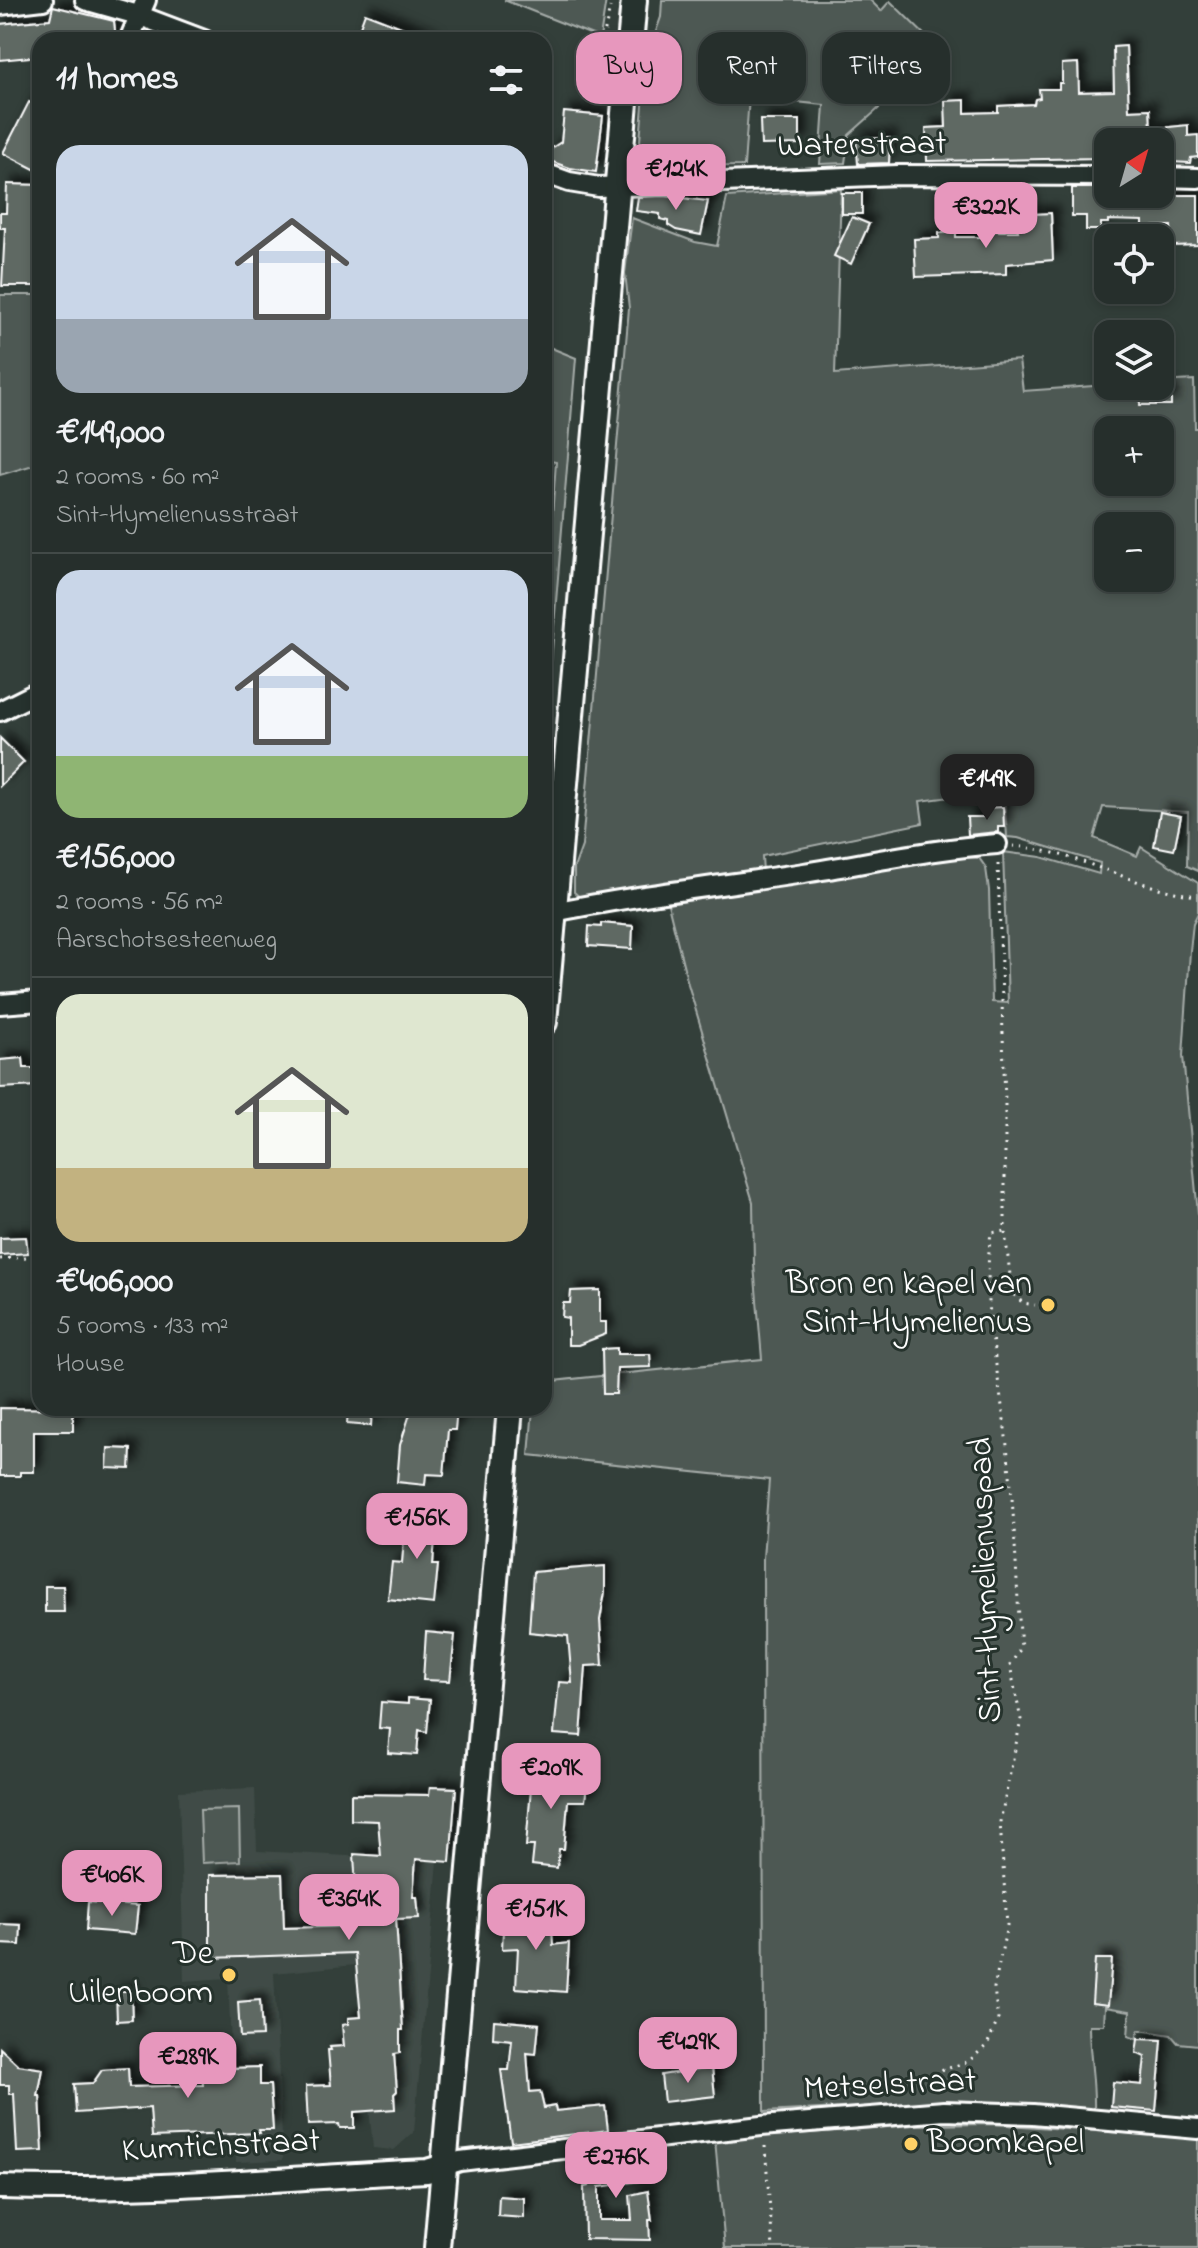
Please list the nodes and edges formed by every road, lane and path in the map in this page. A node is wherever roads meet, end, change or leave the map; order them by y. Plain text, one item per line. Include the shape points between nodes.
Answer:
1 (43, 0) edge
2 (85, 0) edge
3 (634, 0) edge
4 (0, 5) edge
5 (142, 7) edge
6 (132, 32) edge
7 (189, 32) edge
8 (552, 176) edge
9 (1094, 176) edge
10 (1174, 177) edge
11 (1198, 178) edge
12 (617, 185) junction
13 (32, 695) edge
14 (0, 711) edge
15 (997, 844) junction
16 (552, 881) edge
17 (1198, 896) edge
18 (552, 913) edge
19 (32, 1002) edge
20 (0, 1004) edge
21 (1005, 1231) junction
22 (32, 1257) edge
23 (0, 1259) edge
24 (1035, 1305) dead end
25 (509, 1416) edge
26 (837, 2119) junction
27 (761, 2126) junction
28 (1198, 2129) edge
29 (444, 2166) junction
30 (0, 2187) edge
31 (437, 2248) edge
32 (773, 2248) edge

1 - 4 street
2 - 5 street
3 - 12 main road
5 - 6 street
5 - 7 street
8 - 12 street, Waterstraat via 599,187
9 - 12 street, Waterstraat via 898,175
10 - 11 street
12 - 16 main road
13 - 14 street
15 - 17 path via 1044,850
15 - 18 street
15 - 21 path
19 - 20 street
21 - 24 path via 1012,1293
21 - 26 path, Sint-Hymelienuspad via 991,1233 988,1255 1014,1502 1021,1648 1010,1665 1021,1720 1000,1822 1007,1925 994,1988 998,2020 987,2045 969,2061 912,2081 883,2081 851,2099
22 - 23 path
25 - 29 main road
26 - 27 street, Metselstraat
26 - 28 street, Metselstraat via 944,2111
27 - 29 street, Metselstraat
27 - 32 path
29 - 30 street, Kumtichstraat via 218,2182
29 - 31 main road

